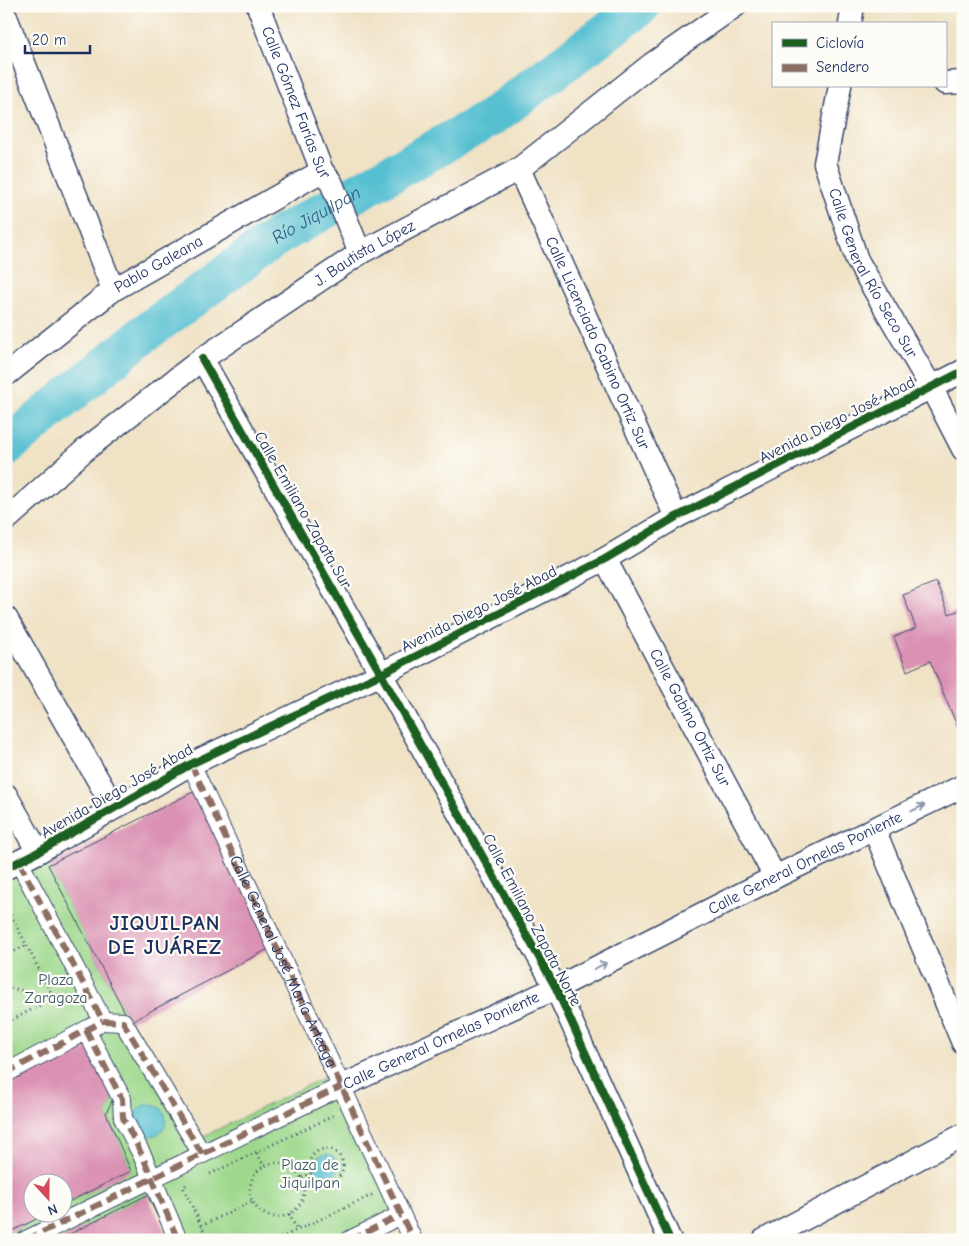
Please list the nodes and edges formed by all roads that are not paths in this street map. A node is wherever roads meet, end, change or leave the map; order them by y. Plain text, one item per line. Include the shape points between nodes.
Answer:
1 (258, 6) edge
2 (735, 6) edge
3 (853, 6) edge
4 (6, 17) edge
5 (850, 22) edge
6 (963, 82) edge
7 (946, 83) edge
8 (840, 88) edge
9 (518, 169) junction
10 (326, 176) junction
11 (357, 245) junction
12 (113, 290) junction
13 (202, 358) junction
14 (963, 371) edge
15 (6, 375) edge
16 (931, 387) junction
17 (963, 448) edge
18 (676, 517) junction
19 (6, 520) edge
20 (605, 559) junction
21 (6, 618) edge
22 (381, 674) junction
23 (191, 764) junction
24 (963, 786) edge
25 (6, 796) edge
26 (114, 808) junction
27 (874, 829) junction
28 (21, 861) edge
29 (775, 877) junction
30 (556, 988) junction
31 (103, 1021) junction
32 (86, 1030) junction
33 (963, 1043) edge
34 (6, 1073) edge
35 (342, 1086) junction
36 (963, 1135) edge
37 (202, 1154) junction
38 (152, 1179) junction
39 (401, 1215) junction
40 (26, 1240) edge
41 (178, 1240) edge
42 (350, 1240) edge
43 (413, 1240) edge
44 (670, 1240) edge
45 (764, 1240) edge

1 - 10 street, Calle Gómez Farías Sur
2 - 9 street, J. Bautista López via 652,64
3 - 5 street
4 - 12 street
6 - 7 street
8 - 16 street, Calle General Río Seco Sur via 825,164 856,260
9 - 11 street, J. Bautista López
9 - 18 street, Calle Licenciado Gabino Ortiz Sur
10 - 11 street, Calle Gómez Farías Sur
10 - 12 street, Pablo Galeana
11 - 13 street, J. Bautista López
12 - 15 street, Pablo Galeana
13 - 19 street, J. Bautista López via 86,449
13 - 22 street, Calle Emiliano Zapata Sur
14 - 16 street, Avenida Diego José Abad
16 - 17 street, Calle General Río Seco Sur
16 - 18 street, Avenida Diego José Abad
18 - 20 street, Avenida Diego José Abad
20 - 22 street, Avenida Diego José Abad
20 - 29 street, Calle Gabino Ortiz Sur
21 - 26 street
22 - 23 street, Avenida Diego José Abad
22 - 30 street, Calle Emiliano Zapata Norte
23 - 26 street, Avenida Diego José Abad
23 - 35 street, Calle General José María Arteaga
27 -> 24 street, Calle General Ornelas Poniente
25 - 28 street
26 - 28 street, Avenida Diego José Abad
27 - 29 street, Calle General Ornelas Poniente
27 - 33 street
28 - 31 street
30 -> 29 street, Calle General Ornelas Poniente
30 - 35 street, Calle General Ornelas Poniente
30 - 44 street, Calle Emiliano Zapata Norte
31 - 32 street
31 - 37 street via 123,1022
32 - 34 street
32 - 38 street via 122,1099 123,1118
35 - 37 street, Calle General Ornelas Poniente
35 - 39 street, Calle General José María Arteaga
36 - 45 street
37 - 38 street, Calle General Ornelas Poniente
38 - 40 street, Calle General Ornelas Poniente
38 - 41 street
39 - 42 street
39 - 43 street, Calle General José María Arteaga

